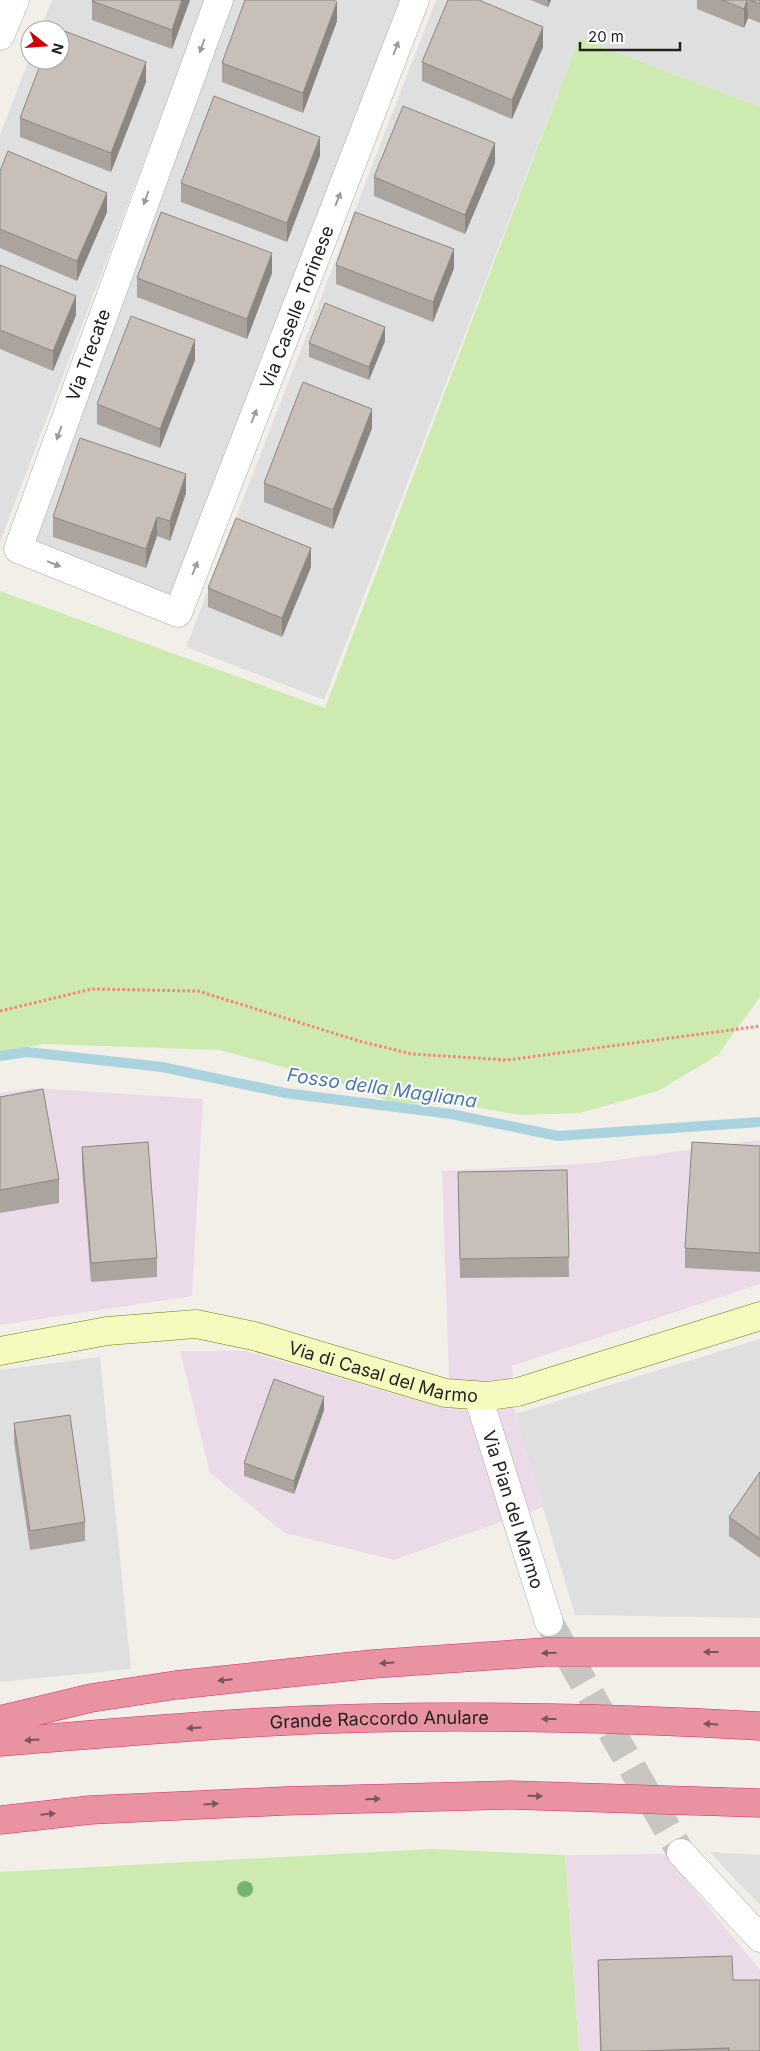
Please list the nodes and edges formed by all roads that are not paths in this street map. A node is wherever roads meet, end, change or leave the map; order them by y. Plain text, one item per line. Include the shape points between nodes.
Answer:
1 (15, 0) edge
2 (219, 0) edge
3 (415, 0) edge
4 (0, 36) edge
5 (178, 613) joint
6 (760, 1316) edge
7 (0, 1351) edge
8 (478, 1396) junction
9 (549, 1622) tunnel mouth
10 (760, 1652) edge
11 (0, 1720) edge
12 (760, 1726) edge
13 (0, 1742) edge
14 (760, 1803) edge
15 (0, 1820) edge
16 (681, 1853) tunnel mouth
17 (760, 1938) edge

1 - 4 street
2 -> 5 street, Via Trecate via 18,549
5 -> 3 street, Via Caselle Torinese
6 - 8 main road, Via di Casal del Marmo via 518,1392
7 - 8 main road, Via di Casal del Marmo via 107,1331 196,1324 254,1336 445,1393
8 - 9 street, Via Pian del Marmo
10 -> 11 highway via 546,1652 373,1664 166,1686 91,1698
12 -> 13 highway, Grande Raccordo Anulare via 622,1719 426,1718 268,1722
15 -> 14 highway via 90,1810 511,1795
16 - 17 street

